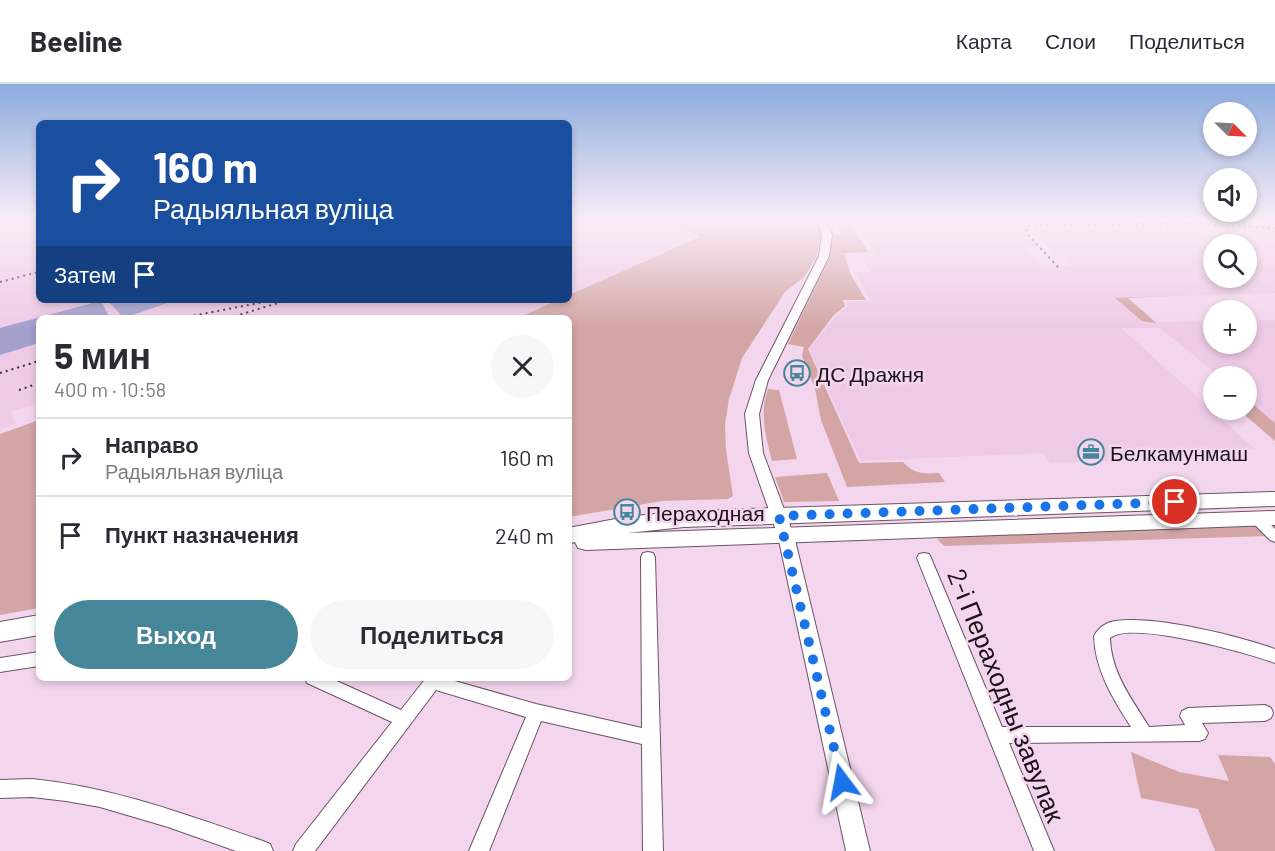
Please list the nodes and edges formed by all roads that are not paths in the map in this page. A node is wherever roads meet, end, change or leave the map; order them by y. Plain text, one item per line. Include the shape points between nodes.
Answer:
1 (824, 257) edge
2 (1275, 499) edge
3 (1081, 505) junction
4 (1266, 519) edge
5 (1096, 524) junction
6 (783, 526) junction
7 (572, 535) edge
8 (1275, 537) edge
9 (572, 543) edge
10 (648, 557) dead end
11 (924, 558) dead end
12 (36, 626) edge
13 (0, 632) edge
14 (1275, 656) edge
15 (36, 659) edge
16 (0, 665) edge
17 (321, 681) edge
18 (433, 681) edge
19 (437, 681) edge
20 (536, 712) junction
21 (1266, 713) dead end
22 (403, 719) junction
23 (997, 735) junction
24 (1144, 735) junction
25 (650, 738) junction
26 (0, 789) edge
27 (262, 851) edge
28 (303, 851) edge
29 (479, 851) edge
30 (653, 851) edge
31 (858, 851) edge
32 (1044, 851) edge

1 - 6 street via 753,400 756,453
2 - 3 main road
3 - 5 main road
3 - 6 main road
4 - 5 main road
4 - 8 street
5 - 6 main road
6 - 7 main road via 684,519
6 - 9 main road
6 - 31 street
10 - 25 street
11 - 23 street, 2-і Пераходны завулак
12 - 13 main road
14 - 24 street via 1248,646 1171,631 1119,626 1108,629 1102,636 1101,648 1107,668
15 - 16 street
17 - 22 street
18 - 22 street
19 - 20 street
20 - 25 street
20 - 29 street
21 - 24 street via 1188,716 1199,733
22 - 28 street
23 - 24 street
23 - 32 street, 2-і Пераходны завулак
25 - 30 street
26 - 27 street via 61,792 141,808

